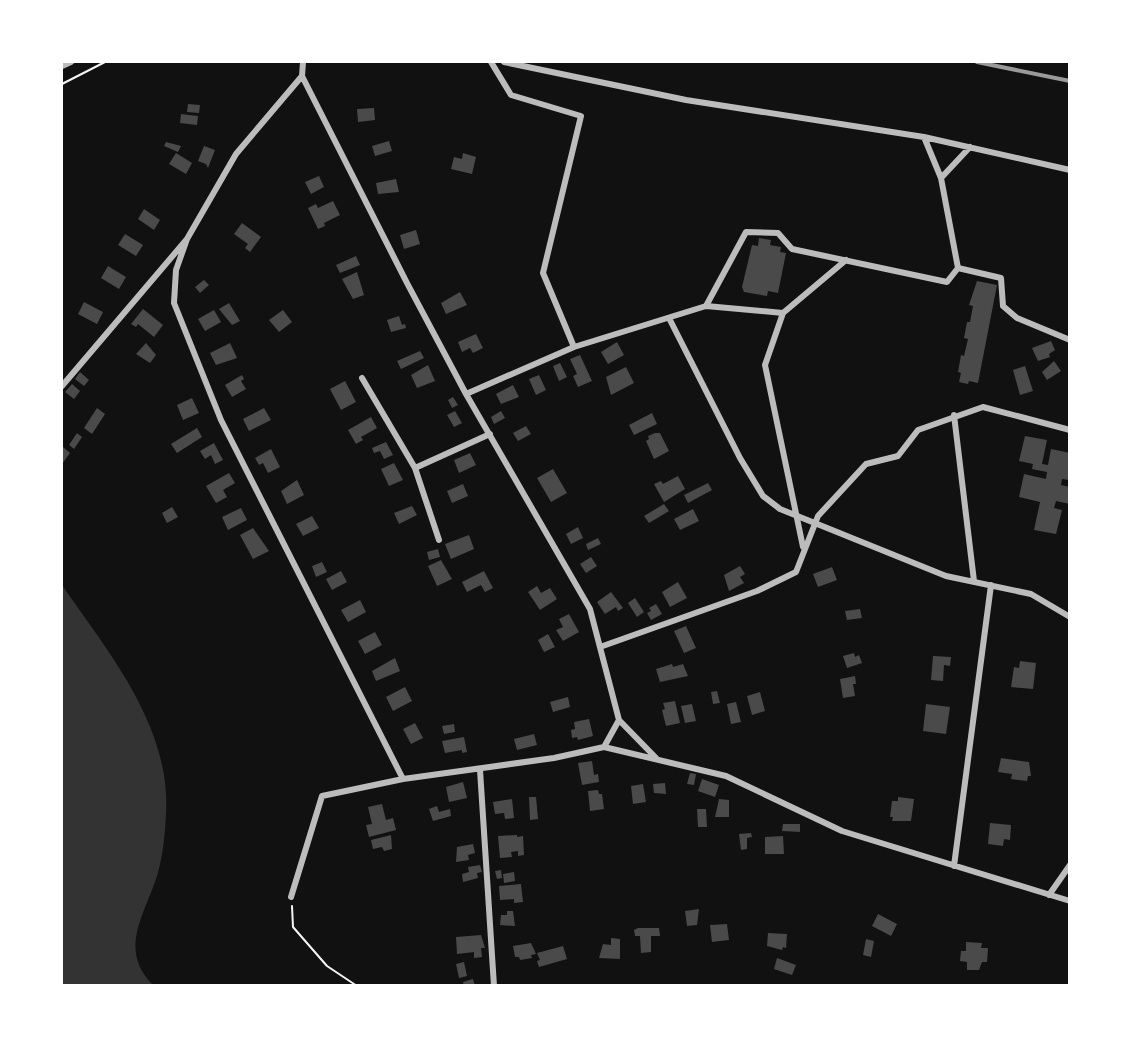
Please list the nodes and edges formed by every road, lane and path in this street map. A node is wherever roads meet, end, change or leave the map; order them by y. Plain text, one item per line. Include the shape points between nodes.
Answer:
1 (71, 62) edge
2 (105, 62) edge
3 (303, 62) edge
4 (490, 62) edge
5 (504, 62) edge
6 (62, 66) edge
7 (302, 76) junction
8 (62, 84) edge
9 (924, 137) junction
10 (970, 147) junction
11 (1070, 170) edge
12 (941, 178) junction
13 (187, 239) junction
14 (846, 260) junction
15 (958, 268) junction
16 (706, 306) junction
17 (783, 314) junction
18 (669, 318) junction
19 (1070, 340) edge
20 (574, 347) junction
21 (362, 378) dead end
22 (62, 386) edge
23 (466, 394) junction
24 (954, 415) junction
25 (1070, 430) edge
26 (489, 434) junction
27 (415, 468) junction
28 (797, 516) junction
29 (815, 523) junction
30 (439, 540) dead end
31 (803, 547) junction
32 (974, 581) junction
33 (991, 585) junction
34 (1070, 617) edge
35 (600, 647) junction
36 (619, 720) junction
37 (604, 747) junction
38 (657, 760) junction
39 (480, 770) junction
40 (403, 779) junction
41 (1070, 865) edge
42 (954, 866) junction
43 (1049, 895) junction
44 (291, 897) joint
45 (1070, 902) edge
46 (357, 986) edge
47 (494, 986) edge

1 - 6 street
2 - 8 path
3 - 7 street
4 - 20 street via 510,95 580,116 543,273
5 - 9 street via 686,100
7 - 13 street via 236,154
7 - 23 street
9 - 10 street
9 - 12 street
10 - 11 street
10 - 12 street
12 - 15 street
13 - 22 street
13 - 40 street via 176,270 174,303 221,420
14 - 15 street via 947,282
14 - 16 street via 792,249 778,233 746,232
14 - 17 street
15 - 19 street via 1000,278 1003,306 1017,318
16 - 17 street
16 - 18 street
17 - 28 street via 765,365
18 - 20 street
18 - 28 street via 763,496
20 - 23 street
21 - 27 street
23 - 26 street
24 - 25 street via 983,407
24 - 29 street via 918,430 898,456 866,464
24 - 32 street
26 - 27 street
26 - 35 street via 590,609
27 - 30 street
28 - 29 street
28 - 31 street
29 - 31 street
29 - 32 street via 946,576
31 - 35 street via 796,572 757,591
32 - 33 street
33 - 34 street via 1031,594
33 - 42 street
35 - 36 street
36 - 37 street
36 - 38 street
37 - 38 street
37 - 39 street
38 - 42 street via 726,776 842,831
39 - 40 street
39 - 47 street
40 - 44 street via 322,796
41 - 43 street
42 - 43 street
43 - 45 street
44 - 46 path via 293,927 327,966

